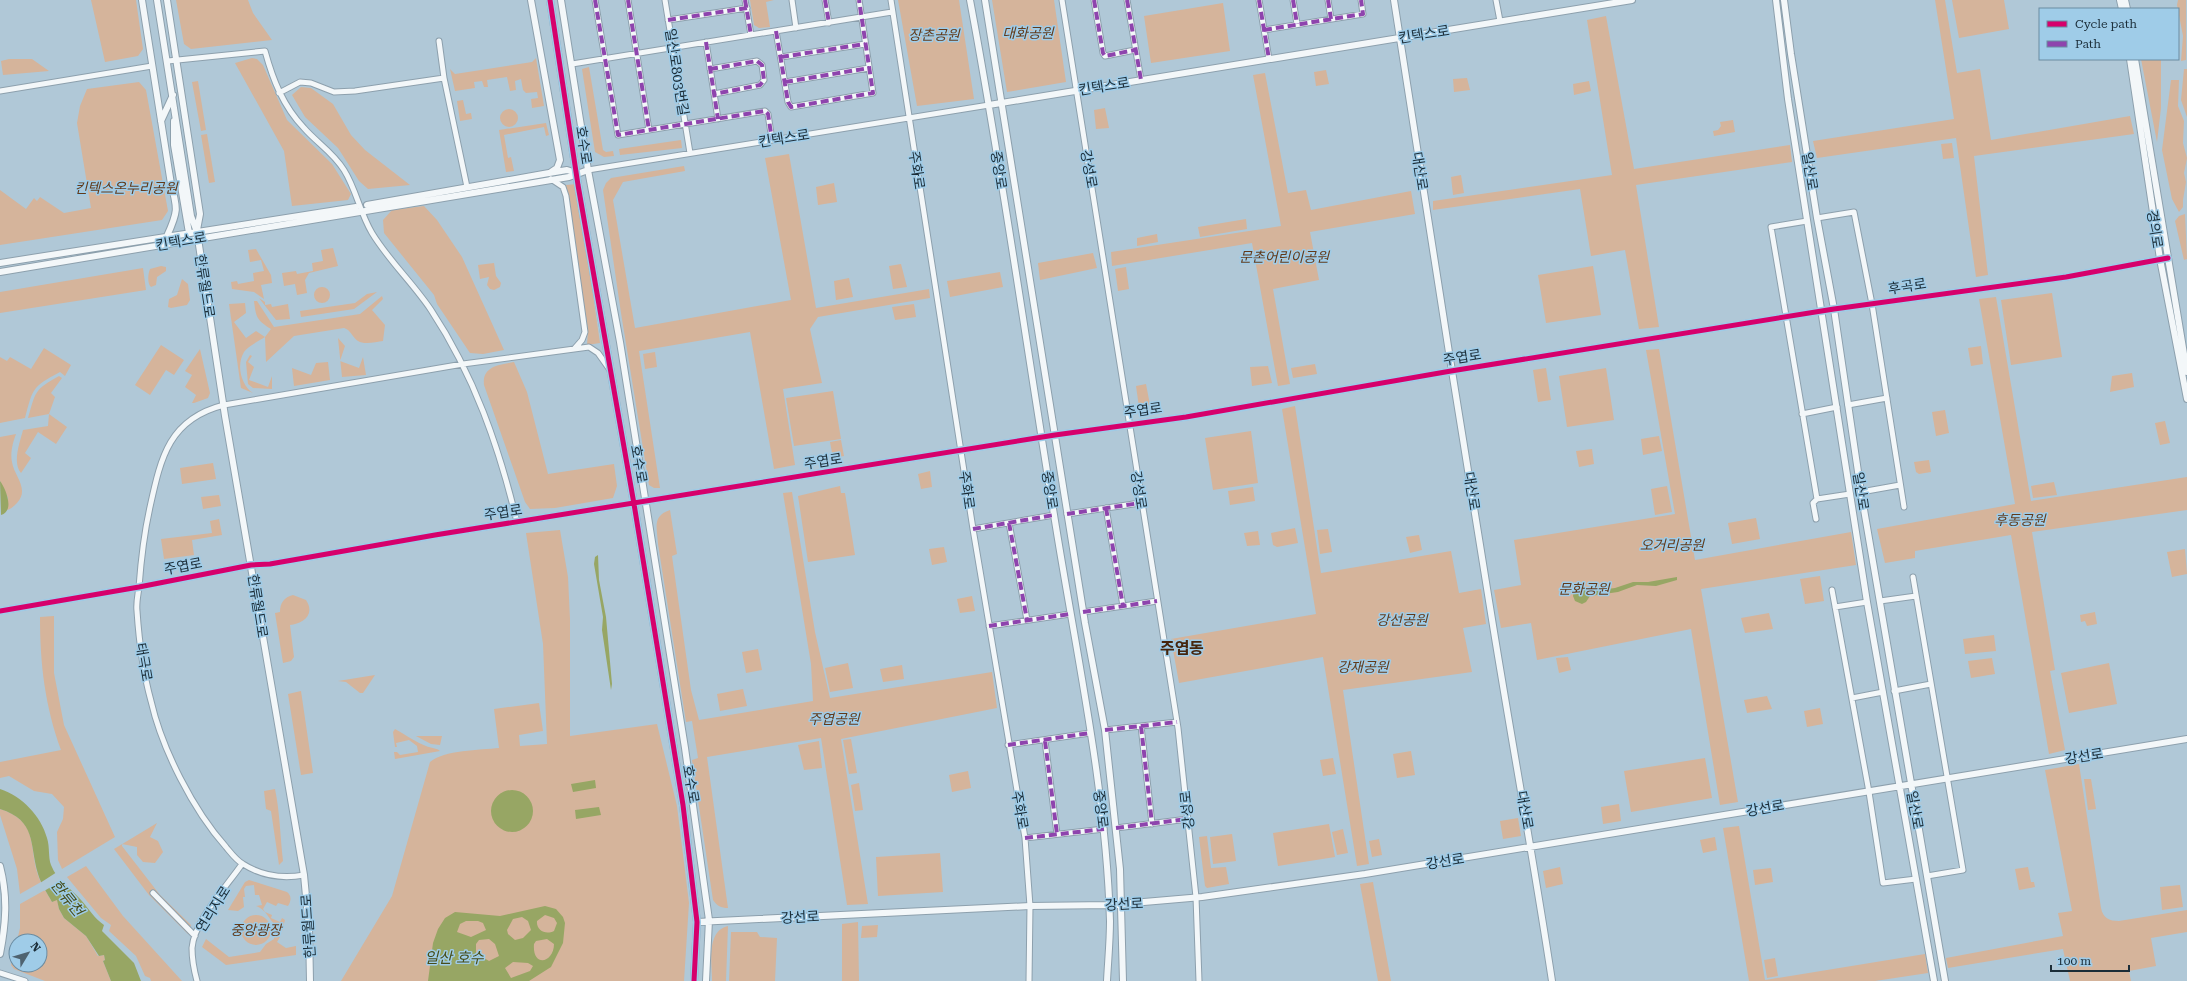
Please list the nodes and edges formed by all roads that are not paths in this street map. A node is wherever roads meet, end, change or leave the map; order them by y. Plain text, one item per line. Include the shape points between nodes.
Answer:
1 (142, 0) edge
2 (157, 0) edge
3 (167, 0) edge
4 (550, 0) edge
5 (562, 0) edge
6 (595, 0) edge
7 (628, 0) edge
8 (665, 0) edge
9 (745, 0) edge
10 (792, 0) edge
11 (825, 0) edge
12 (859, 0) edge
13 (891, 0) edge
14 (970, 0) edge
15 (985, 0) edge
16 (1062, 0) edge
17 (1094, 0) edge
18 (1127, 0) edge
19 (1259, 0) edge
20 (1293, 0) edge
21 (1328, 0) edge
22 (1361, 0) edge
23 (1394, 0) edge
24 (1496, 0) edge
25 (1632, 0) edge
26 (1776, 0) edge
27 (1784, 0) edge
28 (532, 1) edge
29 (1606, 2) edge
30 (747, 8) junction
31 (892, 12) junction
32 (862, 17) junction
33 (1331, 19) junction
34 (668, 20) junction
35 (1500, 21) junction
36 (829, 22) junction
37 (1297, 24) junction
38 (796, 28) junction
39 (1264, 30) junction
40 (776, 31) junction
41 (751, 35) junction
42 (1400, 38) junction
43 (439, 41) dead end
44 (706, 42) junction
45 (866, 44) junction
46 (672, 48) junction
47 (1135, 50) junction
48 (637, 54) junction
49 (781, 57) junction
50 (605, 59) junction
51 (1269, 59) junction
52 (177, 60) junction
53 (2130, 60) edge
54 (2135, 60) edge
55 (168, 61) junction
56 (572, 64) junction
57 (152, 66) junction
58 (869, 68) junction
59 (710, 69) junction
60 (444, 78) junction
61 (1141, 80) junction
62 (785, 82) junction
63 (1076, 91) junction
64 (0, 92) edge
65 (279, 93) junction
66 (714, 94) junction
67 (173, 95) junction
68 (1000, 103) junction
69 (989, 105) junction
70 (910, 118) junction
71 (718, 119) junction
72 (161, 122) junction
73 (685, 124) junction
74 (649, 130) junction
75 (772, 140) junction
76 (690, 154) junction
77 (588, 170) junction
78 (576, 172) junction
79 (550, 176) junction
80 (467, 188) junction
81 (360, 208) junction
82 (1817, 218) junction
83 (1807, 221) junction
84 (197, 232) junction
85 (189, 233) junction
86 (167, 236) junction
87 (198, 239) junction
88 (2168, 258) junction
89 (2160, 259) junction
90 (0, 263) edge
91 (0, 272) edge
92 (1872, 304) junction
93 (1834, 309) junction
94 (1822, 312) junction
95 (1785, 318) junction
96 (1650, 339) joint
97 (575, 348) junction
98 (463, 364) junction
99 (610, 370) junction
100 (1451, 371) junction
101 (2187, 372) edge
102 (1887, 398) junction
103 (2187, 399) edge
104 (224, 405) junction
105 (1848, 405) junction
106 (1837, 407) junction
107 (1802, 414) junction
108 (1129, 424) junction
109 (1054, 435) junction
110 (1041, 438) junction
111 (962, 450) junction
112 (1900, 485) junction
113 (1861, 492) junction
114 (1850, 494) junction
115 (1817, 499) junction
116 (645, 503) junction
117 (1140, 503) junction
118 (634, 504) junction
119 (1904, 507) dead end
120 (1106, 508) junction
121 (1067, 514) junction
122 (1054, 515) junction
123 (1816, 519) dead end
124 (517, 522) junction
125 (1009, 524) junction
126 (973, 529) junction
127 (251, 565) junction
128 (1912, 577) dead end
129 (139, 587) junction
130 (1832, 590) dead end
131 (1916, 596) junction
132 (1157, 601) junction
133 (1880, 601) junction
134 (1867, 602) junction
135 (1123, 606) junction
136 (1835, 607) junction
137 (0, 611) edge
138 (1083, 612) junction
139 (1070, 614) junction
140 (1027, 620) junction
141 (989, 626) junction
142 (1931, 684) junction
143 (1894, 691) junction
144 (1883, 692) junction
145 (1852, 698) junction
146 (1177, 722) junction
147 (1141, 726) junction
148 (1105, 730) junction
149 (1090, 733) junction
150 (2187, 739) edge
151 (1045, 741) junction
152 (1008, 745) junction
153 (1946, 779) junction
154 (1911, 785) junction
155 (1900, 787) junction
156 (1869, 792) junction
157 (1188, 819) junction
158 (1152, 824) junction
159 (1116, 828) junction
160 (1104, 829) junction
161 (1057, 834) junction
162 (1025, 838) junction
163 (1532, 846) junction
164 (242, 864) junction
165 (0, 866) edge
166 (304, 875) junction
167 (1926, 876) junction
168 (1916, 879) junction
169 (153, 893) dead end
170 (1196, 897) junction
171 (1122, 904) junction
172 (1109, 905) junction
173 (1030, 906) junction
174 (709, 920) junction
175 (697, 922) junction
176 (195, 936) junction
177 (0, 954) edge
178 (0, 973) edge
179 (25, 981) edge
180 (196, 981) edge
181 (310, 981) edge
182 (694, 981) edge
183 (706, 981) edge
184 (1029, 981) edge
185 (1107, 981) edge
186 (1123, 981) edge
187 (1199, 981) edge
188 (1552, 981) edge
189 (1934, 981) edge
190 (1944, 981) edge

1 - 57 main road
2 - 55 main road, 킨텍스로
3 - 52 main road, 킨텍스로
4 - 78 main road, 호수로
5 - 56 main road, 호수로
6 - 50 street
7 - 48 street
8 - 34 street, 일산로803번길
9 - 30 street
10 - 38 street
11 - 36 street
12 - 32 street
13 - 31 street, 주화로
14 - 69 main road, 중앙로
15 - 68 main road, 중앙로
16 - 63 street, 강성로
17 - 47 street via 1102,53 1105,56
18 - 47 street
19 - 39 street
20 - 37 street
21 - 33 street
22 - 33 street via 1363,14
23 - 42 main road, 대산로
24 - 35 street
25 - 29 main road, 킨텍스로
26 - 83 main road, 일산로
27 - 82 main road, 일산로
28 - 79 main road via 560,160
29 - 35 main road, 킨텍스로
30 - 34 street, 일산로803번길
30 - 41 street
31 - 32 street
31 - 70 street, 주화로
32 - 36 street
32 - 45 street
33 - 37 street
34 - 46 street, 일산로803번길
35 - 42 main road, 킨텍스로
36 - 38 street
37 - 39 street
38 - 40 street
39 - 51 street
40 - 41 street
40 - 49 street
41 - 44 street
42 - 51 main road, 킨텍스로
42 - 100 main road, 대산로
43 - 60 street
44 - 46 street
44 - 59 street
45 - 49 street
45 - 58 street
46 - 48 street
46 - 73 street, 일산로803번길
47 - 61 street
48 - 50 street
48 - 74 street
49 - 62 street
50 - 56 street
50 - 74 street, 일산로803번길 via 618,135
51 - 61 main road, 킨텍스로
52 - 55 street
52 - 65 street via 265,51
52 - 84 main road, 킨텍스로 via 200,214
53 - 89 main road, 경의로
54 - 88 main road, 경의로
55 - 67 main road, 킨텍스로
56 - 77 main road, 호수로
57 - 64 street
57 - 72 main road
58 - 62 street
58 - 62 street via 873,93 791,107
59 - 66 street
59 - 66 street via 757,61 762,65 764,80 760,85
60 - 65 street via 334,92 311,83 300,82
60 - 80 street
61 - 63 main road, 킨텍스로
63 - 68 main road, 킨텍스로
63 - 108 street, 강성로
65 - 81 street via 301,125 336,159 351,182
66 - 71 street
67 - 72 main road
67 - 84 main road, 킨텍스로 via 191,216
67 - 85 main road via 174,144
68 - 69 main road, 킨텍스로
68 - 109 main road, 중앙로
69 - 70 street, 킨텍스로
69 - 110 main road, 중앙로
70 - 75 street, 킨텍스로
70 - 111 street, 주화로
71 - 73 street, 일산로803번길
71 - 75 street, 일산로803번길 via 765,111 768,114
72 - 86 main road via 177,214
73 - 74 street, 일산로803번길
73 - 76 street, 일산로803번길
75 - 76 street, 킨텍스로
76 - 77 street, 킨텍스로
77 - 78 main road, 킨텍스로
77 - 116 main road, 호수로 via 620,342
78 - 79 main road, 킨텍스로 via 567,170
78 - 99 main road, 호수로
79 - 80 main road, 킨텍스로
79 - 81 main road, 킨텍스로
79 - 97 street via 563,188 566,196 584,332 582,340
80 - 81 main road, 킨텍스로
81 - 84 main road, 킨텍스로
81 - 87 main road, 킨텍스로
81 - 98 street via 373,235 430,309
82 - 92 street via 1854,212
82 - 93 main road, 일산로
83 - 94 main road, 일산로
83 - 95 street via 1771,227
84 - 85 main road, 킨텍스로
84 - 87 main road, 한류월드로
85 - 86 main road, 킨텍스로
86 - 90 main road, 킨텍스로
87 - 91 main road, 킨텍스로
87 - 104 main road, 한류월드로
88 - 89 street, 후곡로
88 - 101 main road, 경의로
89 - 92 street, 후곡로 via 2066,277
89 - 103 main road, 경의로
92 - 93 street, 후곡로
92 - 102 street
93 - 94 street, 후곡로
93 - 105 main road, 일산로
94 - 95 street, 후곡로
94 - 106 main road, 일산로
95 - 96 street, 후곡로
95 - 107 street
96 - 100 street, 주엽로
97 - 98 street, 태극로
97 - 99 street, 태극로 via 593,350
98 - 104 street, 태극로
98 - 124 street via 494,440
99 - 118 main road, 호수로
100 - 108 street, 주엽로 via 1186,417
100 - 163 main road, 대산로
102 - 105 street
102 - 112 street
104 - 127 main road, 한류월드로
104 - 129 street, 태극로 via 205,410 187,421 175,434 164,455 146,526
105 - 113 main road, 일산로
106 - 107 street
106 - 114 main road, 일산로
107 - 115 street
108 - 109 street, 주엽로
108 - 117 street, 강성로
109 - 110 street, 주엽로
109 - 121 main road, 중앙로
110 - 111 street, 주엽로
110 - 122 main road, 중앙로
111 - 116 street, 주엽로
111 - 126 street, 주화로
112 - 113 street
112 - 119 street
113 - 133 main road, 일산로
114 - 115 street
114 - 134 main road, 일산로
115 - 123 street via 1813,502
116 - 118 street, 주엽로
116 - 174 main road, 호수로 via 685,748
117 - 120 street
117 - 132 street, 강성로
118 - 124 street, 주엽로
118 - 175 main road, 호수로 via 683,804
120 - 121 street
120 - 135 street
121 - 138 main road, 중앙로
122 - 125 street
122 - 139 main road, 중앙로
124 - 127 street, 주엽로 via 270,564
125 - 126 street
125 - 140 street
126 - 141 street, 주화로
127 - 129 street, 주엽로
127 - 166 main road, 한류월드로
128 - 131 street
129 - 137 street, 주엽로
129 - 164 street, 태극로 via 136,604 139,635 151,702 162,734 193,801 219,839
130 - 136 street
131 - 133 street
131 - 142 street
132 - 135 street
132 - 146 street, 강성로
133 - 143 main road, 일산로
134 - 136 street
134 - 144 main road, 일산로
135 - 138 street
136 - 145 street
138 - 148 main road, 중앙로
139 - 140 street
139 - 149 main road, 중앙로
140 - 141 street
141 - 152 street, 주화로
142 - 143 street
142 - 153 street
143 - 154 main road, 일산로
144 - 145 street
144 - 155 main road, 일산로
145 - 156 street
146 - 147 street
146 - 157 street, 강성로
147 - 148 street
147 - 158 street
148 - 159 main road, 중앙로
149 - 151 street
149 - 160 main road, 중앙로
150 - 153 main road, 강선로
151 - 152 street
151 - 161 street
152 - 162 street, 주화로
153 - 154 main road, 강선로
153 - 167 street via 1963,870
154 - 155 main road, 강선로
154 - 167 main road, 일산로
155 - 156 main road, 강선로
155 - 168 main road, 일산로
156 - 163 main road, 강선로
156 - 168 street via 1883,883
157 - 158 street
157 - 170 street, 강성로
158 - 159 street
159 - 171 main road, 중앙로
160 - 161 street
160 - 172 main road, 중앙로
161 - 162 street
162 - 173 street, 주화로
163 - 170 main road, 강선로 via 1342,877
163 - 188 main road, 대산로
164 - 166 street, 태극로 via 284,878
164 - 176 street, 연리지로 via 204,918
165 - 177 main road via 6,923
166 - 181 main road, 한류월드로
167 - 190 main road, 일산로
168 - 189 main road, 일산로
169 - 176 street
170 - 171 main road, 강선로
170 - 187 street, 강성로
171 - 172 main road, 강선로
171 - 186 main road, 중앙로
172 - 173 main road, 강선로
172 - 185 main road, 중앙로
173 - 174 main road, 강선로
173 - 184 street, 주화로
174 - 175 main road, 강선로
174 - 183 main road, 호수로
175 - 182 main road, 호수로
176 - 180 street, 연리지로 via 192,964
178 - 179 street

